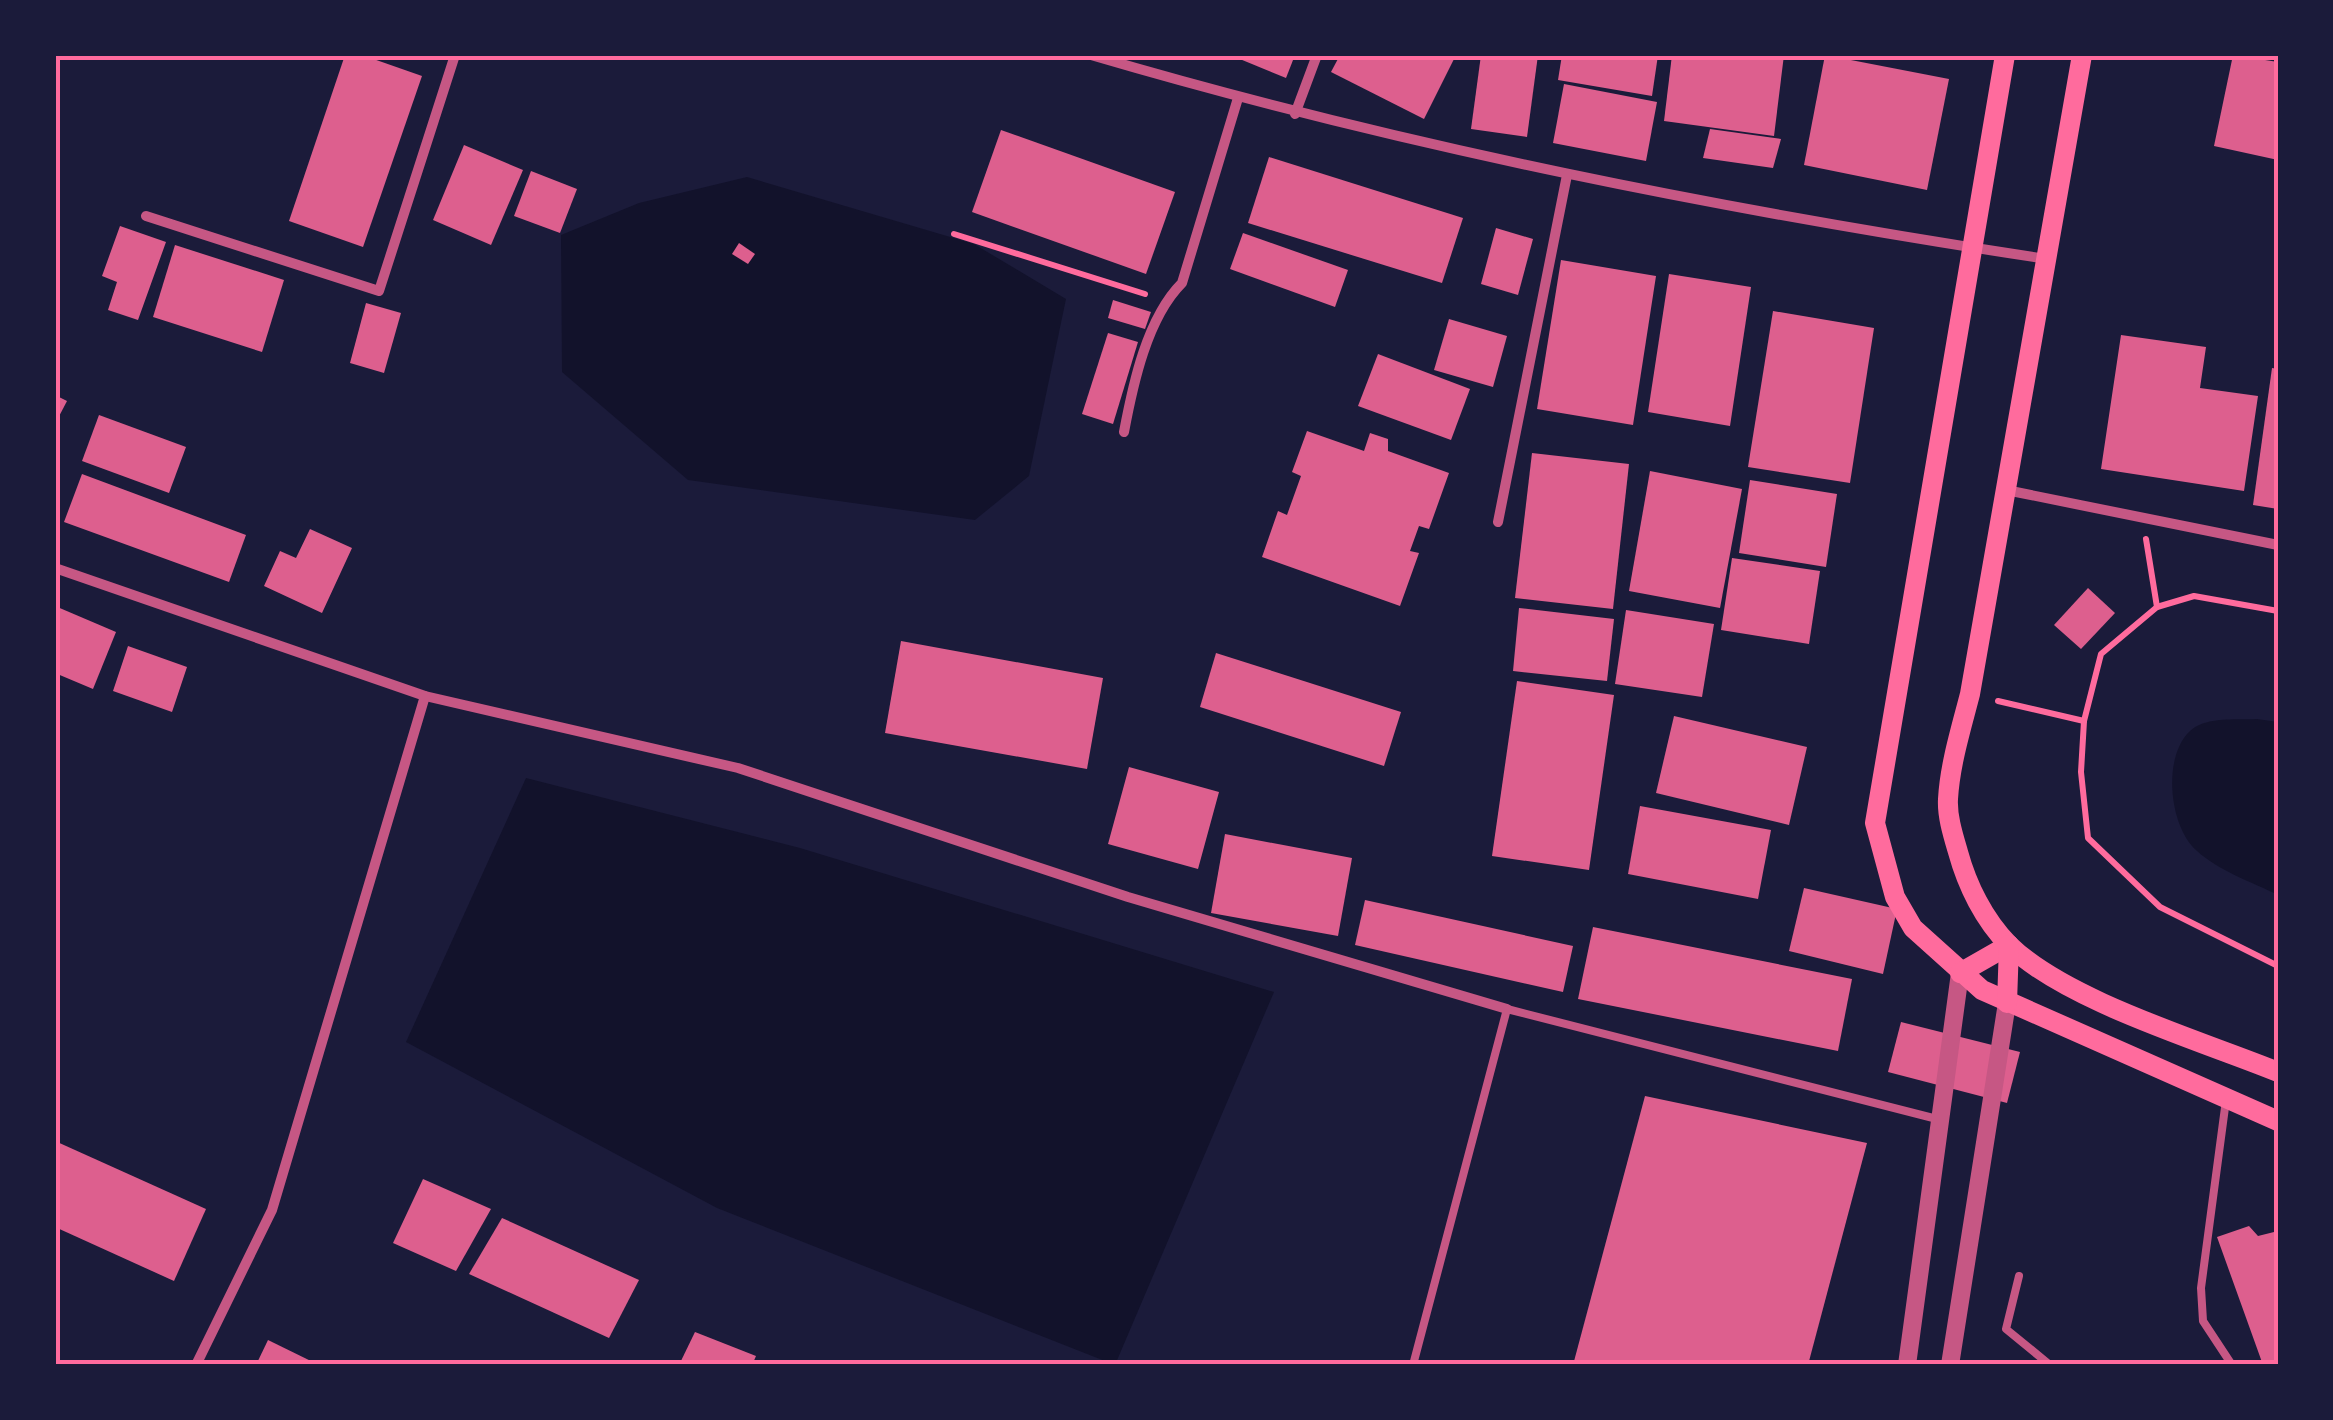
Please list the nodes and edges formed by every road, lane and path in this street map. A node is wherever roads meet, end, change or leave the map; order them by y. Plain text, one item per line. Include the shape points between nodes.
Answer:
1 (455, 55) edge
2 (1091, 55) edge
3 (1317, 55) edge
4 (2006, 55) edge
5 (2082, 55) edge
6 (1238, 98) junction
7 (1295, 114) junction
8 (1566, 175) junction
9 (146, 216) dead end
10 (954, 234) dead end
11 (1973, 248) junction
12 (2046, 259) junction
13 (1165, 300) junction
14 (1124, 432) dead end
15 (2006, 490) junction
16 (2143, 520) junction
17 (1498, 522) dead end
18 (2278, 545) edge
19 (55, 568) edge
20 (2157, 607) junction
21 (2278, 611) edge
22 (1970, 694) junction
23 (425, 696) junction
24 (2084, 721) junction
25 (2009, 944) junction
26 (2278, 966) edge
27 (1960, 973) junction
28 (2007, 1003) junction
29 (1507, 1009) junction
30 (2278, 1072) edge
31 (2226, 1097) junction
32 (1941, 1120) junction
33 (2278, 1120) edge
34 (2019, 1276) dead end
35 (196, 1365) edge
36 (1413, 1365) edge
37 (1907, 1365) edge
38 (1950, 1365) edge
39 (2050, 1365) edge
40 (2232, 1365) edge

1 - 9 street via 379,291
2 - 6 street
3 - 7 street
4 - 11 main road
5 - 12 main road
6 - 7 street
6 - 13 street via 1182,282
7 - 8 street
8 - 11 street
8 - 17 street
10 - 13 path
11 - 12 street
11 - 27 main road via 1875,823 1895,898 1913,928
12 - 15 main road
13 - 14 street
15 - 16 street
15 - 22 main road
16 - 18 street
16 - 20 path
19 - 23 street
20 - 21 path via 2194,596
20 - 24 path via 2101,654
22 - 24 path
22 - 25 main road via 1948,804 1974,894
23 - 29 street via 738,768 1128,897
23 - 35 street via 272,1210
24 - 26 path via 2088,838 2160,907
25 - 27 main road
25 - 28 main road
25 - 30 main road via 2072,986
27 - 28 main road
27 - 32 street
28 - 31 main road
28 - 38 street
29 - 32 lane
29 - 36 lane
31 - 33 main road
31 - 40 lane via 2202,1288 2203,1322
32 - 37 street
34 - 39 lane via 2006,1329

